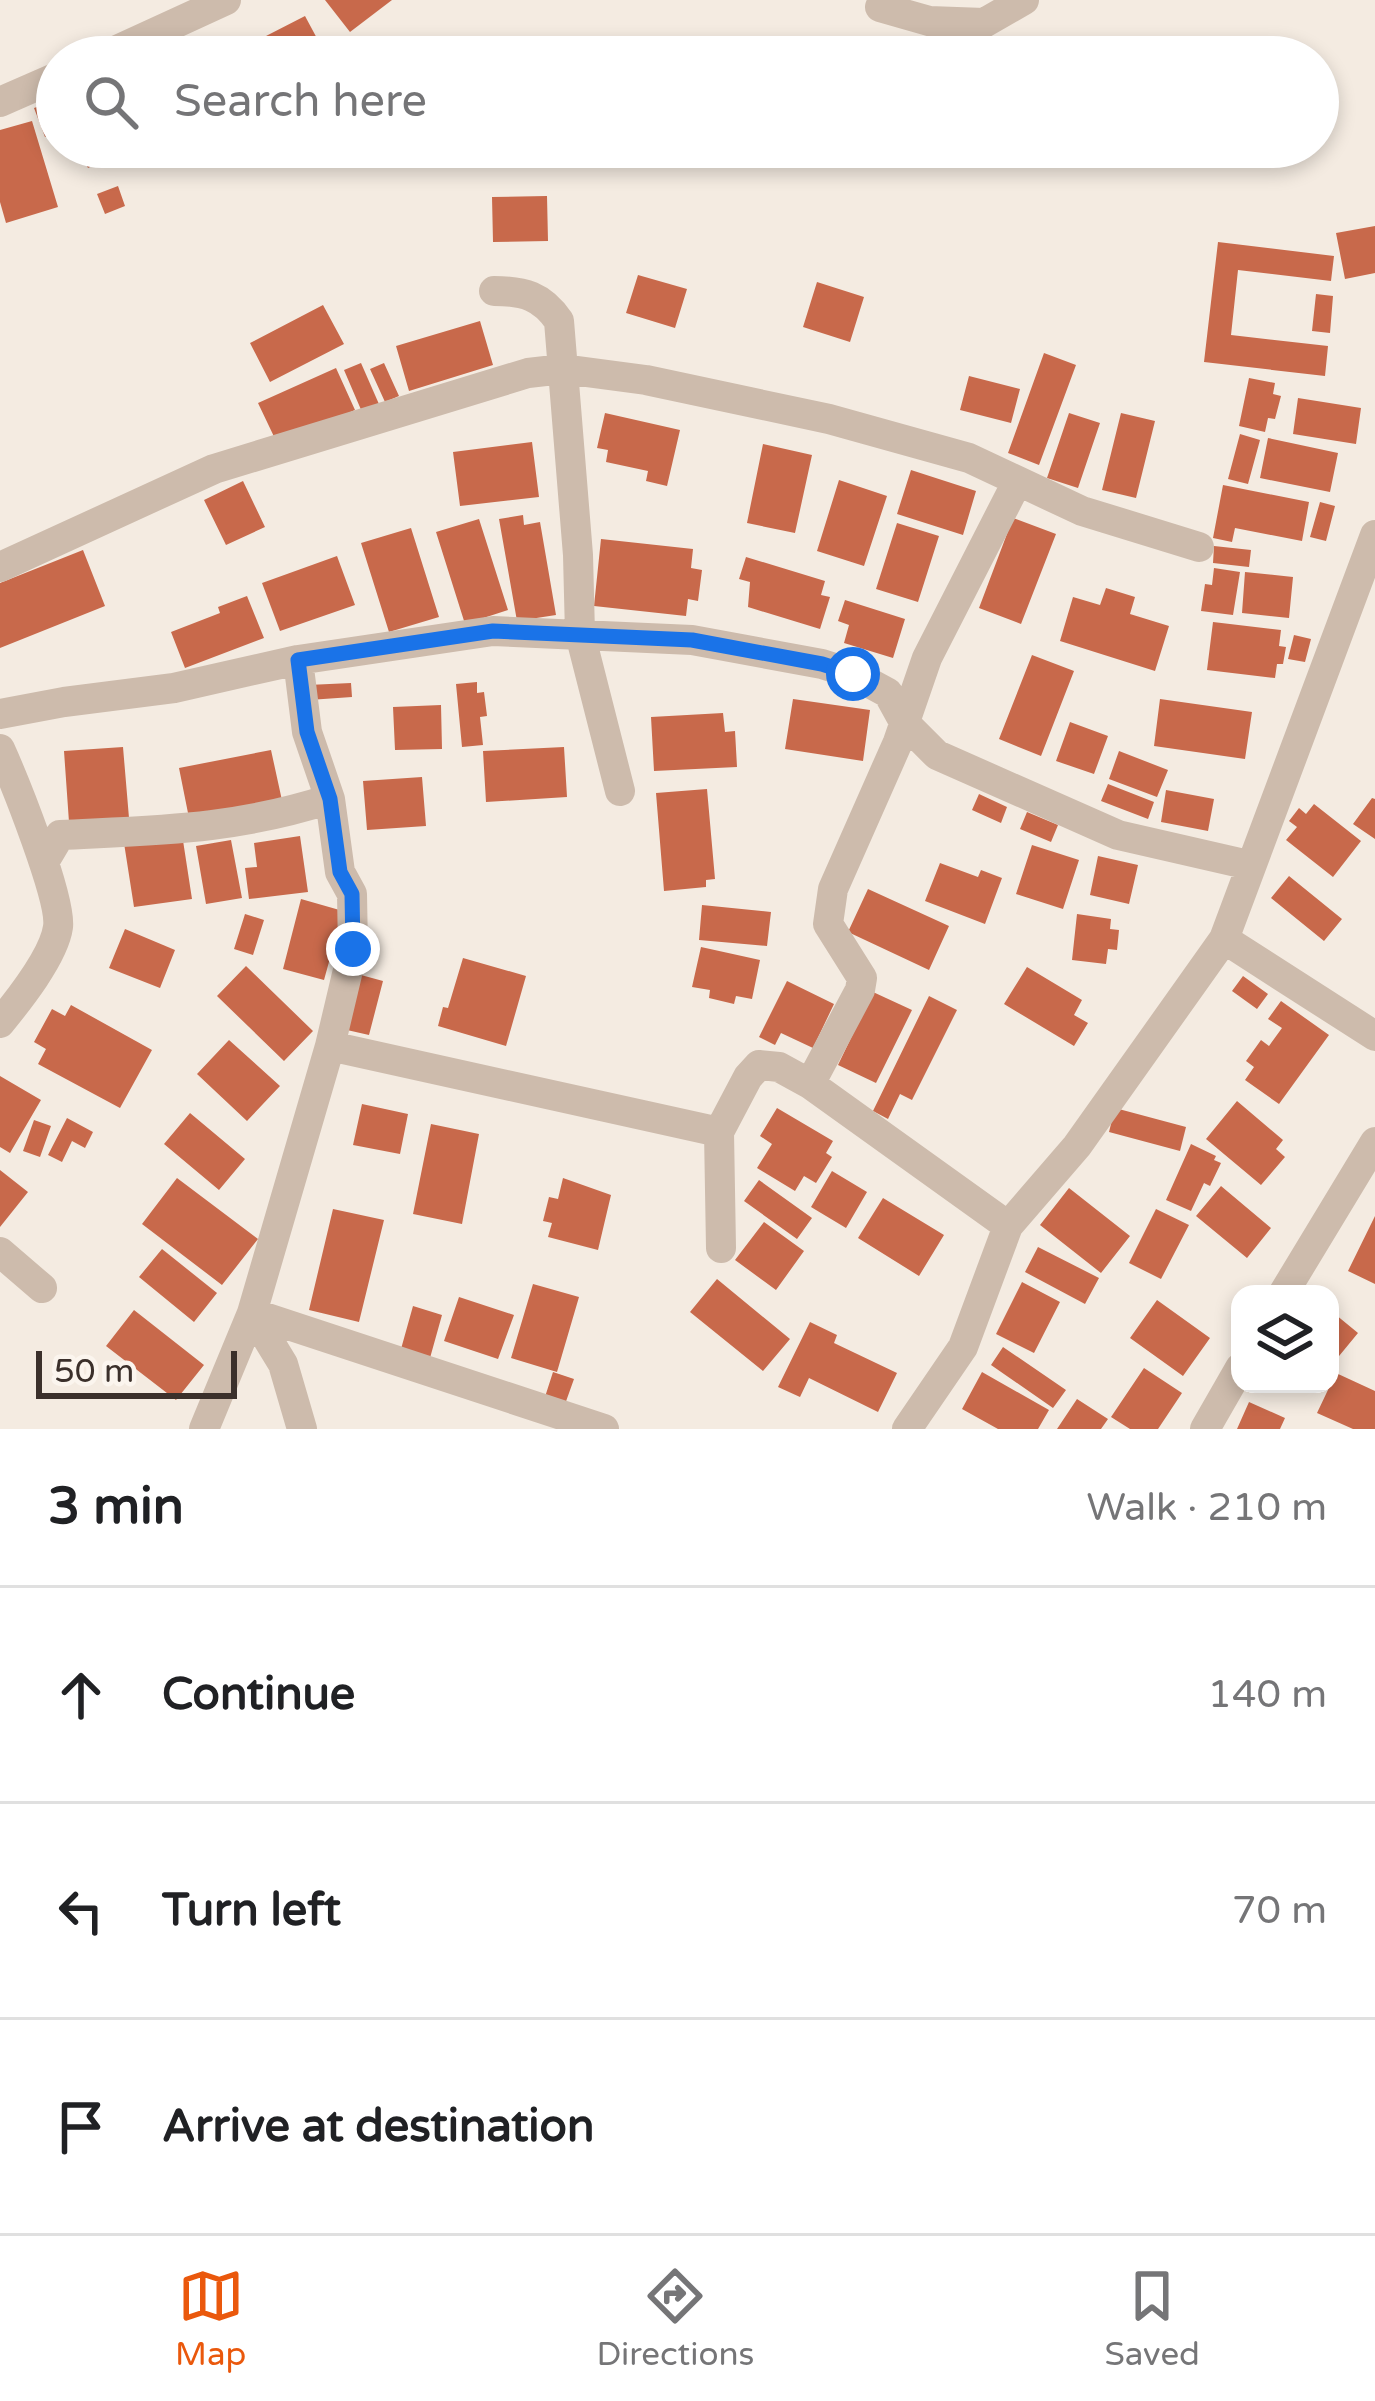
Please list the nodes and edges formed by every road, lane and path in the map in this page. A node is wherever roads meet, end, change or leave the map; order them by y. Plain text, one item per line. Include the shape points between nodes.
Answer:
1 (226, 0) edge
2 (1024, 0) edge
3 (880, 7) dead end
4 (148, 36) edge
5 (36, 86) edge
6 (0, 102) edge
7 (494, 291) dead end
8 (563, 369) junction
9 (1017, 482) junction
10 (1375, 535) edge
11 (1199, 547) dead end
12 (0, 567) edge
13 (580, 634) junction
14 (298, 660) junction
15 (0, 715) edge
16 (904, 722) junction
17 (0, 749) edge
18 (620, 791) dead end
19 (330, 799) junction
20 (44, 862) junction
21 (1249, 865) junction
22 (1224, 939) junction
23 (0, 1023) edge
24 (1375, 1036) edge
25 (330, 1046) junction
26 (809, 1084) junction
27 (719, 1132) junction
28 (1375, 1142) edge
29 (1008, 1226) junction
30 (721, 1248) dead end
31 (0, 1252) edge
32 (1288, 1285) edge
33 (42, 1288) dead end
34 (252, 1313) junction
35 (1231, 1383) edge
36 (204, 1429) edge
37 (302, 1429) edge
38 (604, 1429) edge
39 (908, 1429) edge
40 (1205, 1429) edge

1 - 4 street
2 - 3 street via 985,22 929,21
5 - 6 street
7 - 8 street via 545,302 559,321
8 - 9 street via 829,419 969,458
8 - 12 street via 214,469
8 - 13 street
9 - 11 street
9 - 16 street
10 - 21 street
13 - 14 street via 493,631
13 - 16 street via 692,640 822,664 888,693
13 - 18 street
14 - 15 street
14 - 19 street via 307,732
16 - 21 street via 937,755 1074,818
16 - 26 street via 829,906 828,924 862,978
17 - 20 street
19 - 20 street via 200,829 60,836
19 - 25 street via 340,872 352,894 353,949
20 - 23 street via 58,926 30,986
21 - 22 street
22 - 24 street
22 - 29 street via 1077,1146
25 - 27 street
25 - 34 street
26 - 27 street via 759,1065
26 - 29 street
27 - 30 street
28 - 32 street
29 - 39 street via 963,1347
31 - 33 street
34 - 36 street
34 - 37 street via 284,1364
34 - 38 street
35 - 40 street

